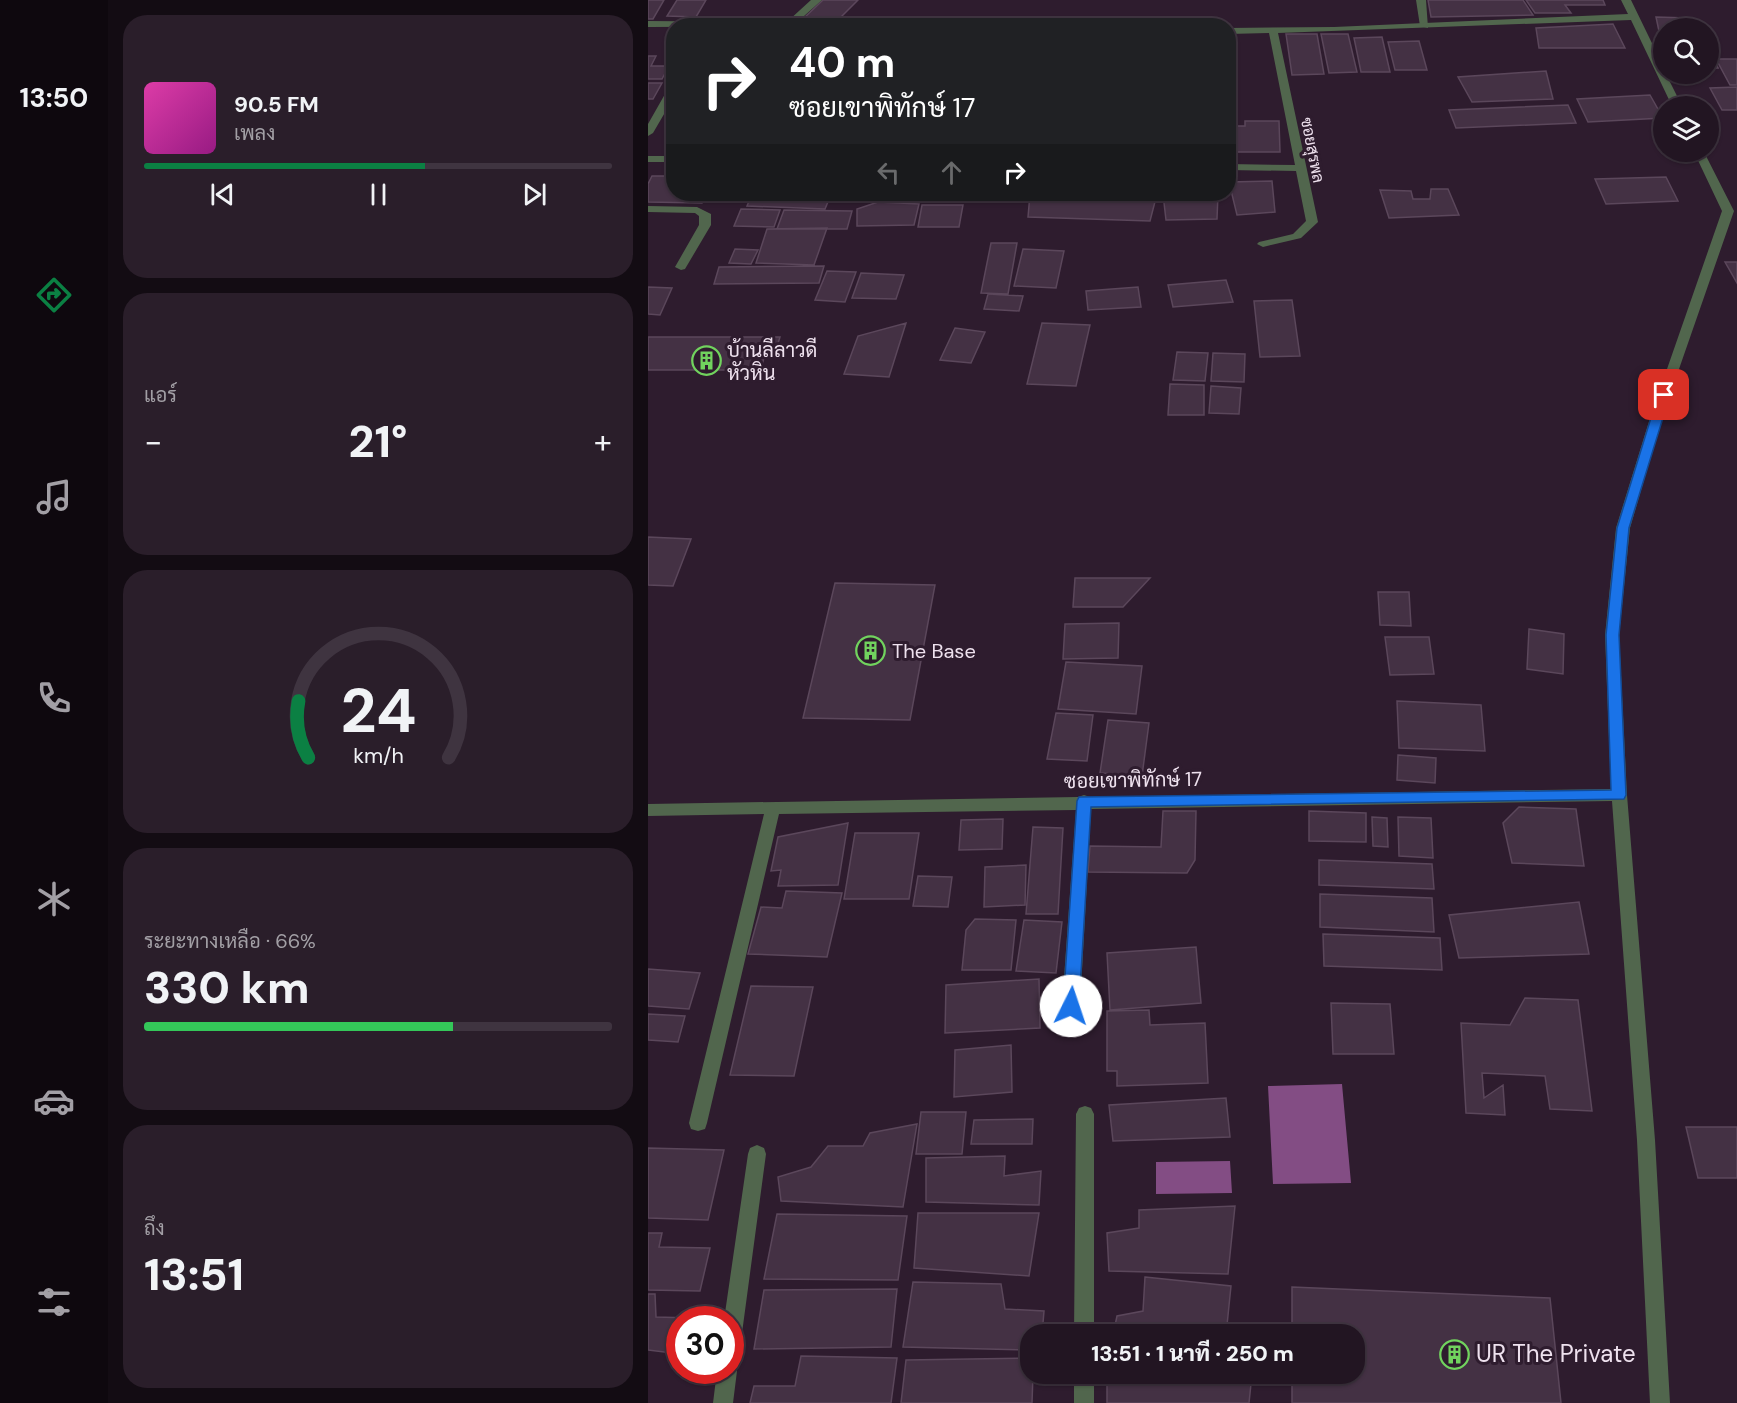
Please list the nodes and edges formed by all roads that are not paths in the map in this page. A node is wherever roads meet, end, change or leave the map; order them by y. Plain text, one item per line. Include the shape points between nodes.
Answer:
1 (817, 0) edge
2 (1421, 0) edge
3 (1626, 0) edge
4 (1634, 17) junction
5 (797, 18) edge
6 (648, 24) edge
7 (666, 24) edge
8 (1425, 26) junction
9 (1236, 31) edge
10 (1273, 31) junction
11 (1672, 96) edge
12 (666, 101) edge
13 (648, 133) edge
14 (648, 159) edge
15 (666, 159) edge
16 (1705, 162) edge
17 (1236, 166) edge
18 (1302, 168) junction
19 (648, 209) edge
20 (1732, 210) edge
21 (1263, 244) dead end
22 (681, 267) dead end
23 (1619, 795) junction
24 (1084, 801) junction
25 (773, 808) junction
26 (648, 810) edge
27 (1071, 1006) dead end
28 (1085, 1114) dead end
29 (698, 1123) dead end
30 (757, 1154) dead end
31 (736, 1306) edge
32 (1084, 1324) edge
33 (725, 1384) edge
34 (1084, 1384) edge
35 (723, 1403) edge
36 (1084, 1403) edge
37 (1660, 1403) edge

1 - 5 street
2 - 8 street
3 - 4 street
4 - 8 street
4 - 11 street
6 - 7 street
8 - 10 street
9 - 10 street
10 - 18 street, ซอยสุรพล
12 - 13 street
14 - 15 street
16 - 20 street
17 - 18 street
18 - 21 street, ซอยสุรพล via 1311,222 1297,236
19 - 22 street via 697,210 705,214 705,225
20 - 23 street via 1657,415 1623,528 1612,635
23 - 24 street, ซอยเขาพิทักษ์ 17
23 - 37 street via 1646,1140
24 - 25 street, ซอยเขาพิทักษ์ 17
24 - 27 street
25 - 26 street, ซอยเขาพิทักษ์ 17
25 - 29 street
28 - 32 street
30 - 31 street
33 - 35 street
34 - 36 street

